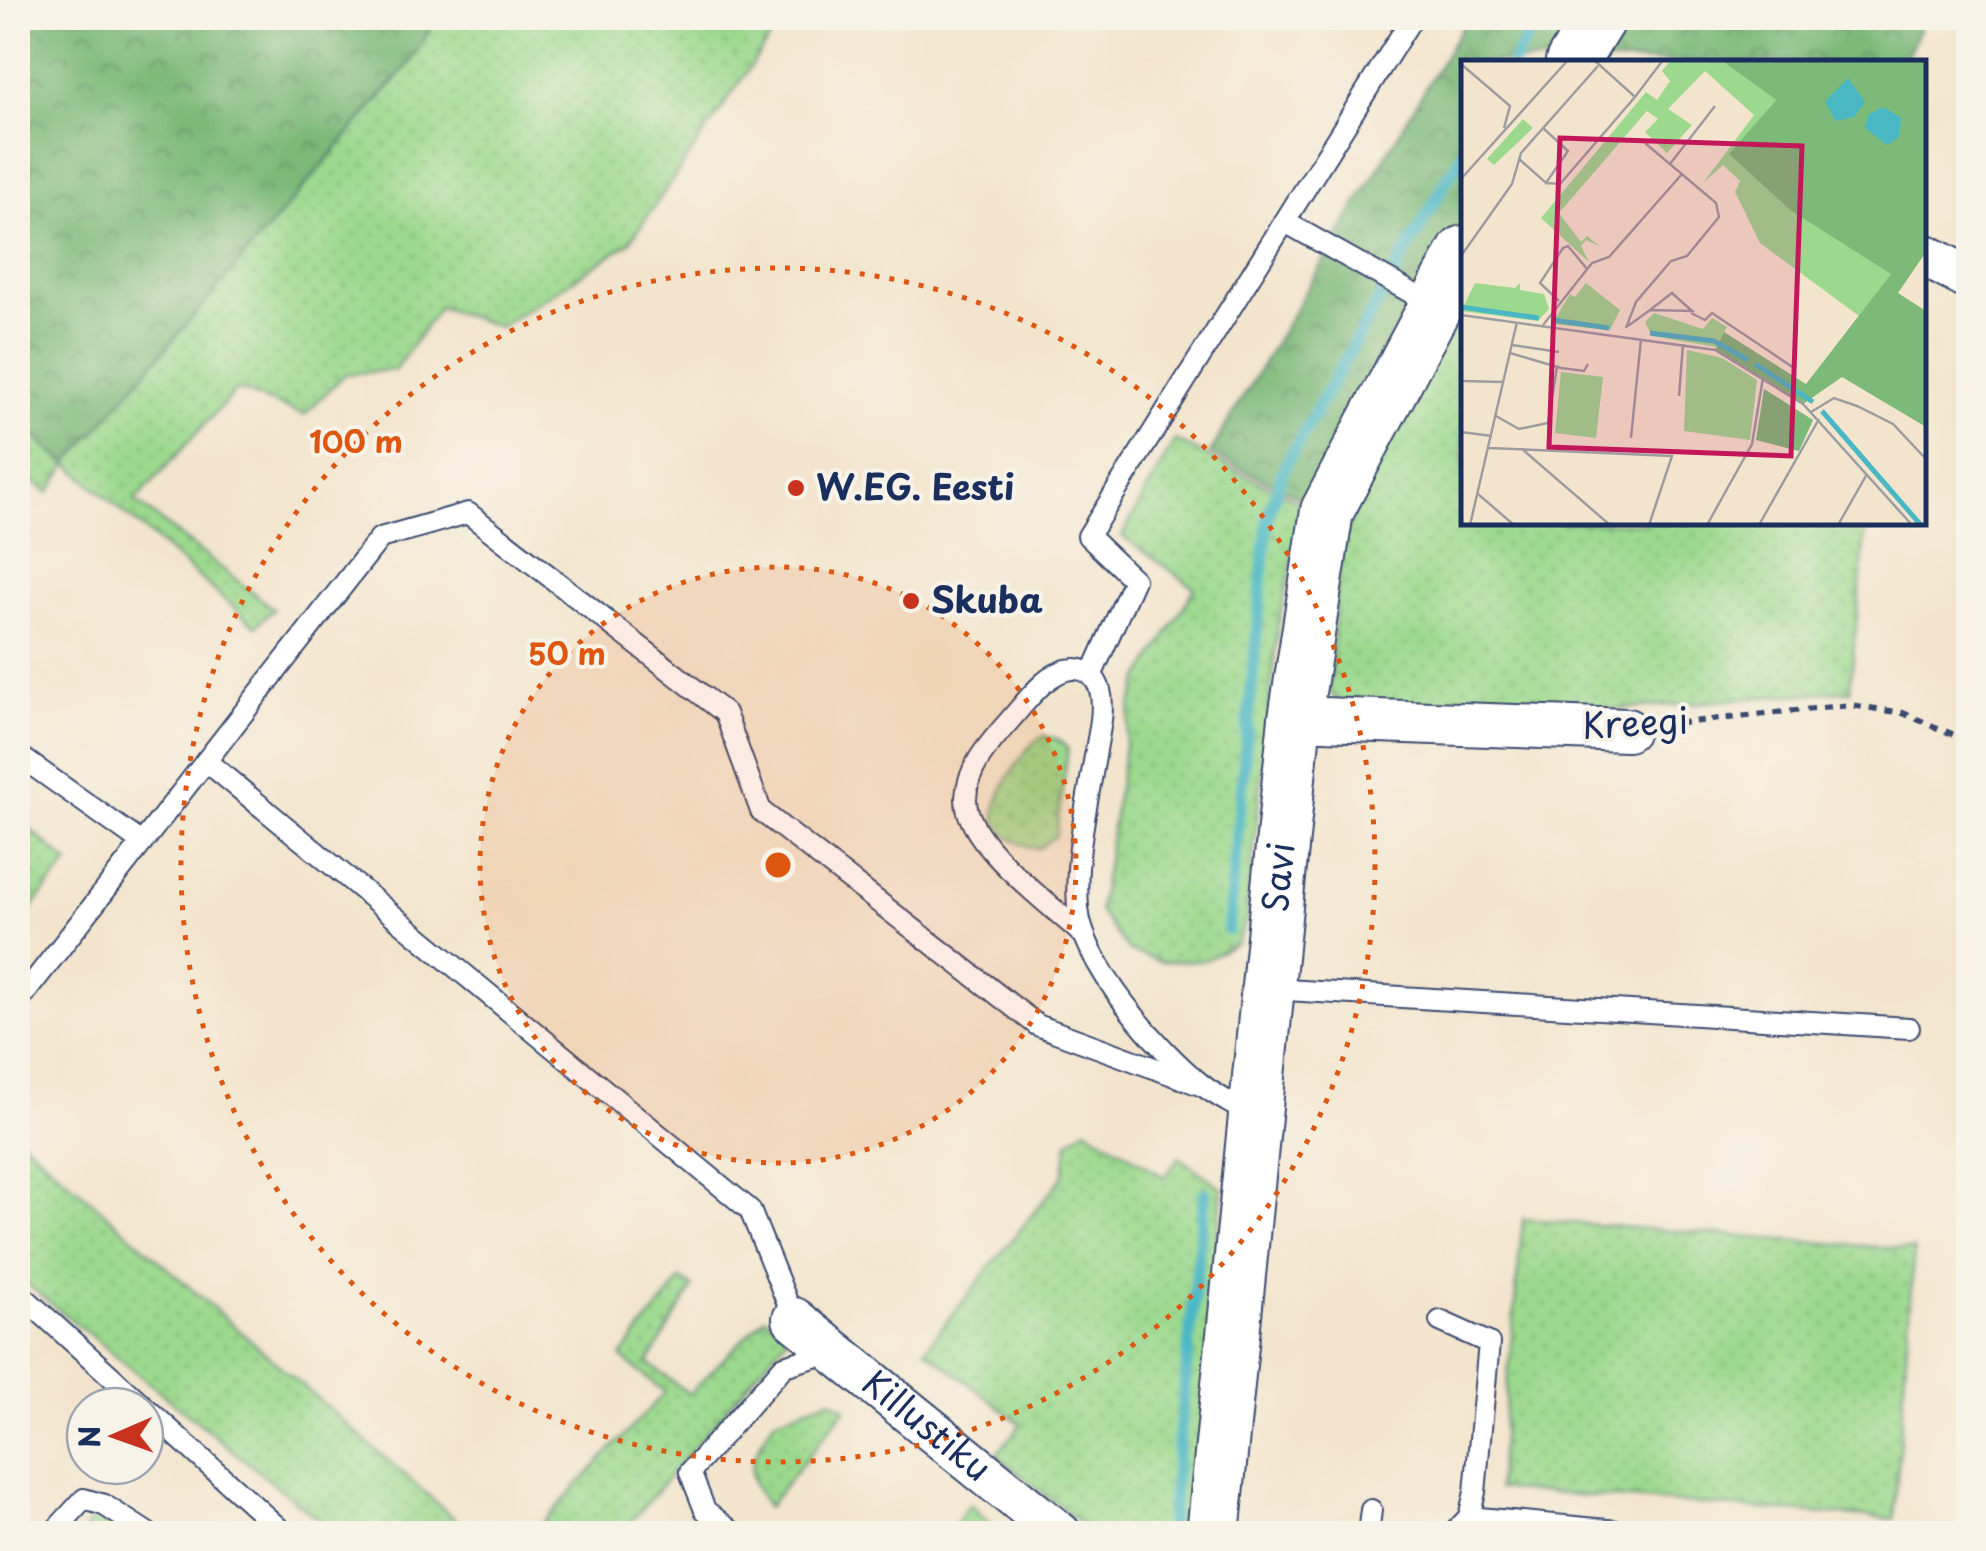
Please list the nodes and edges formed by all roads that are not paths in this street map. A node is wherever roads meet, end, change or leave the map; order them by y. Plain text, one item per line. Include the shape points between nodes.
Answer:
1 (1412, 18) edge
2 (1599, 18) edge
3 (1573, 60) edge
4 (1285, 222) junction
5 (1461, 255) edge
6 (1926, 257) edge
7 (1968, 278) edge
8 (1420, 298) junction
9 (1092, 674) junction
10 (1295, 718) junction
11 (1627, 730) road end
12 (18, 755) edge
13 (206, 761) junction
14 (142, 843) junction
15 (1082, 933) junction
16 (1268, 989) junction
17 (18, 1002) edge
18 (1908, 1028) dead end
19 (1203, 1086) junction
20 (1256, 1118) junction
21 (18, 1292) edge
22 (794, 1320) joint
23 (1440, 1321) dead end
24 (834, 1352) junction
25 (1371, 1510) dead end
26 (1469, 1517) junction
27 (1047, 1530) edge
28 (52, 1534) edge
29 (149, 1534) edge
30 (285, 1534) edge
31 (736, 1534) edge
32 (1214, 1534) edge
33 (1368, 1534) edge
34 (1453, 1534) edge
35 (1649, 1534) edge

1 - 4 lane
2 - 3 street
4 - 8 lane
4 - 9 lane via 1088,536 1134,580
5 - 8 street, Savi
6 - 7 street
8 - 10 street, Savi via 1328,511
9 - 15 lane via 1100,718 1080,857
9 - 15 lane via 1076,668 1056,673 984,751 966,796 968,816 993,852
10 - 11 street, Kreegi
10 - 16 street, Savi
12 - 14 lane
13 - 14 lane
13 - 19 lane via 380,538 468,514 725,713 761,811 776,823 1037,1025
13 - 22 lane via 750,1210
14 - 17 lane
15 - 19 lane via 1162,1048
16 - 18 lane
16 - 20 street, Savi
19 - 20 lane
20 - 32 street, Savi
21 - 30 lane
22 - 24 street, Killustiku
23 - 26 lane via 1490,1343
24 - 27 street, Killustiku
24 - 31 lane via 784,1366 690,1472 706,1510
25 - 33 lane
26 - 34 lane
26 - 35 lane
28 - 29 lane via 84,1499

